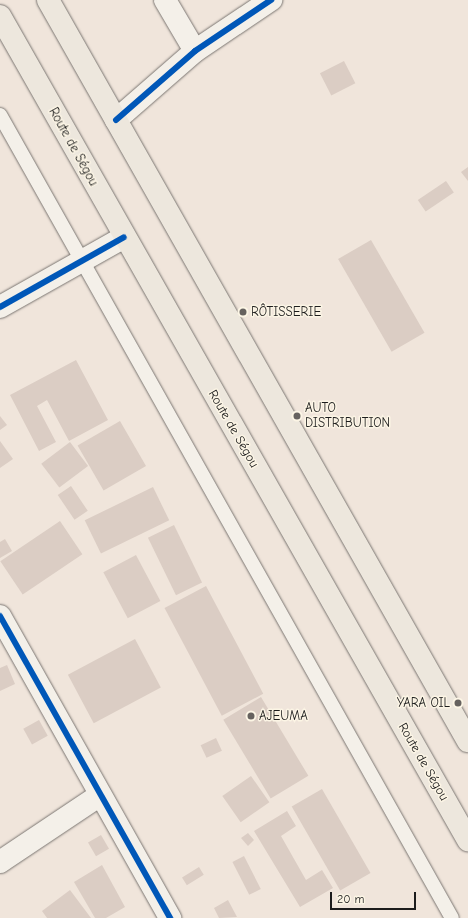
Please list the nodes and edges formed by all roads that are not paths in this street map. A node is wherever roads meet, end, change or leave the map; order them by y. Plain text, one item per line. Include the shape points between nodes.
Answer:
1 (48, 0) edge
2 (165, 0) edge
3 (271, 0) edge
4 (0, 16) edge
5 (194, 51) junction
6 (0, 115) edge
7 (116, 120) junction
8 (124, 237) junction
9 (81, 262) junction
10 (0, 307) edge
11 (0, 616) edge
12 (468, 741) edge
13 (100, 795) junction
14 (468, 840) edge
15 (0, 862) edge
16 (170, 918) edge
17 (452, 918) edge

1 - 7 highway
2 - 5 street
3 - 5 street
4 - 8 highway, Route de Ségou
5 - 7 street
6 - 9 lane
7 - 12 highway
8 - 9 street
8 - 14 highway, Route de Ségou
9 - 10 street
9 - 17 lane
11 - 13 street
13 - 15 street
13 - 16 street

